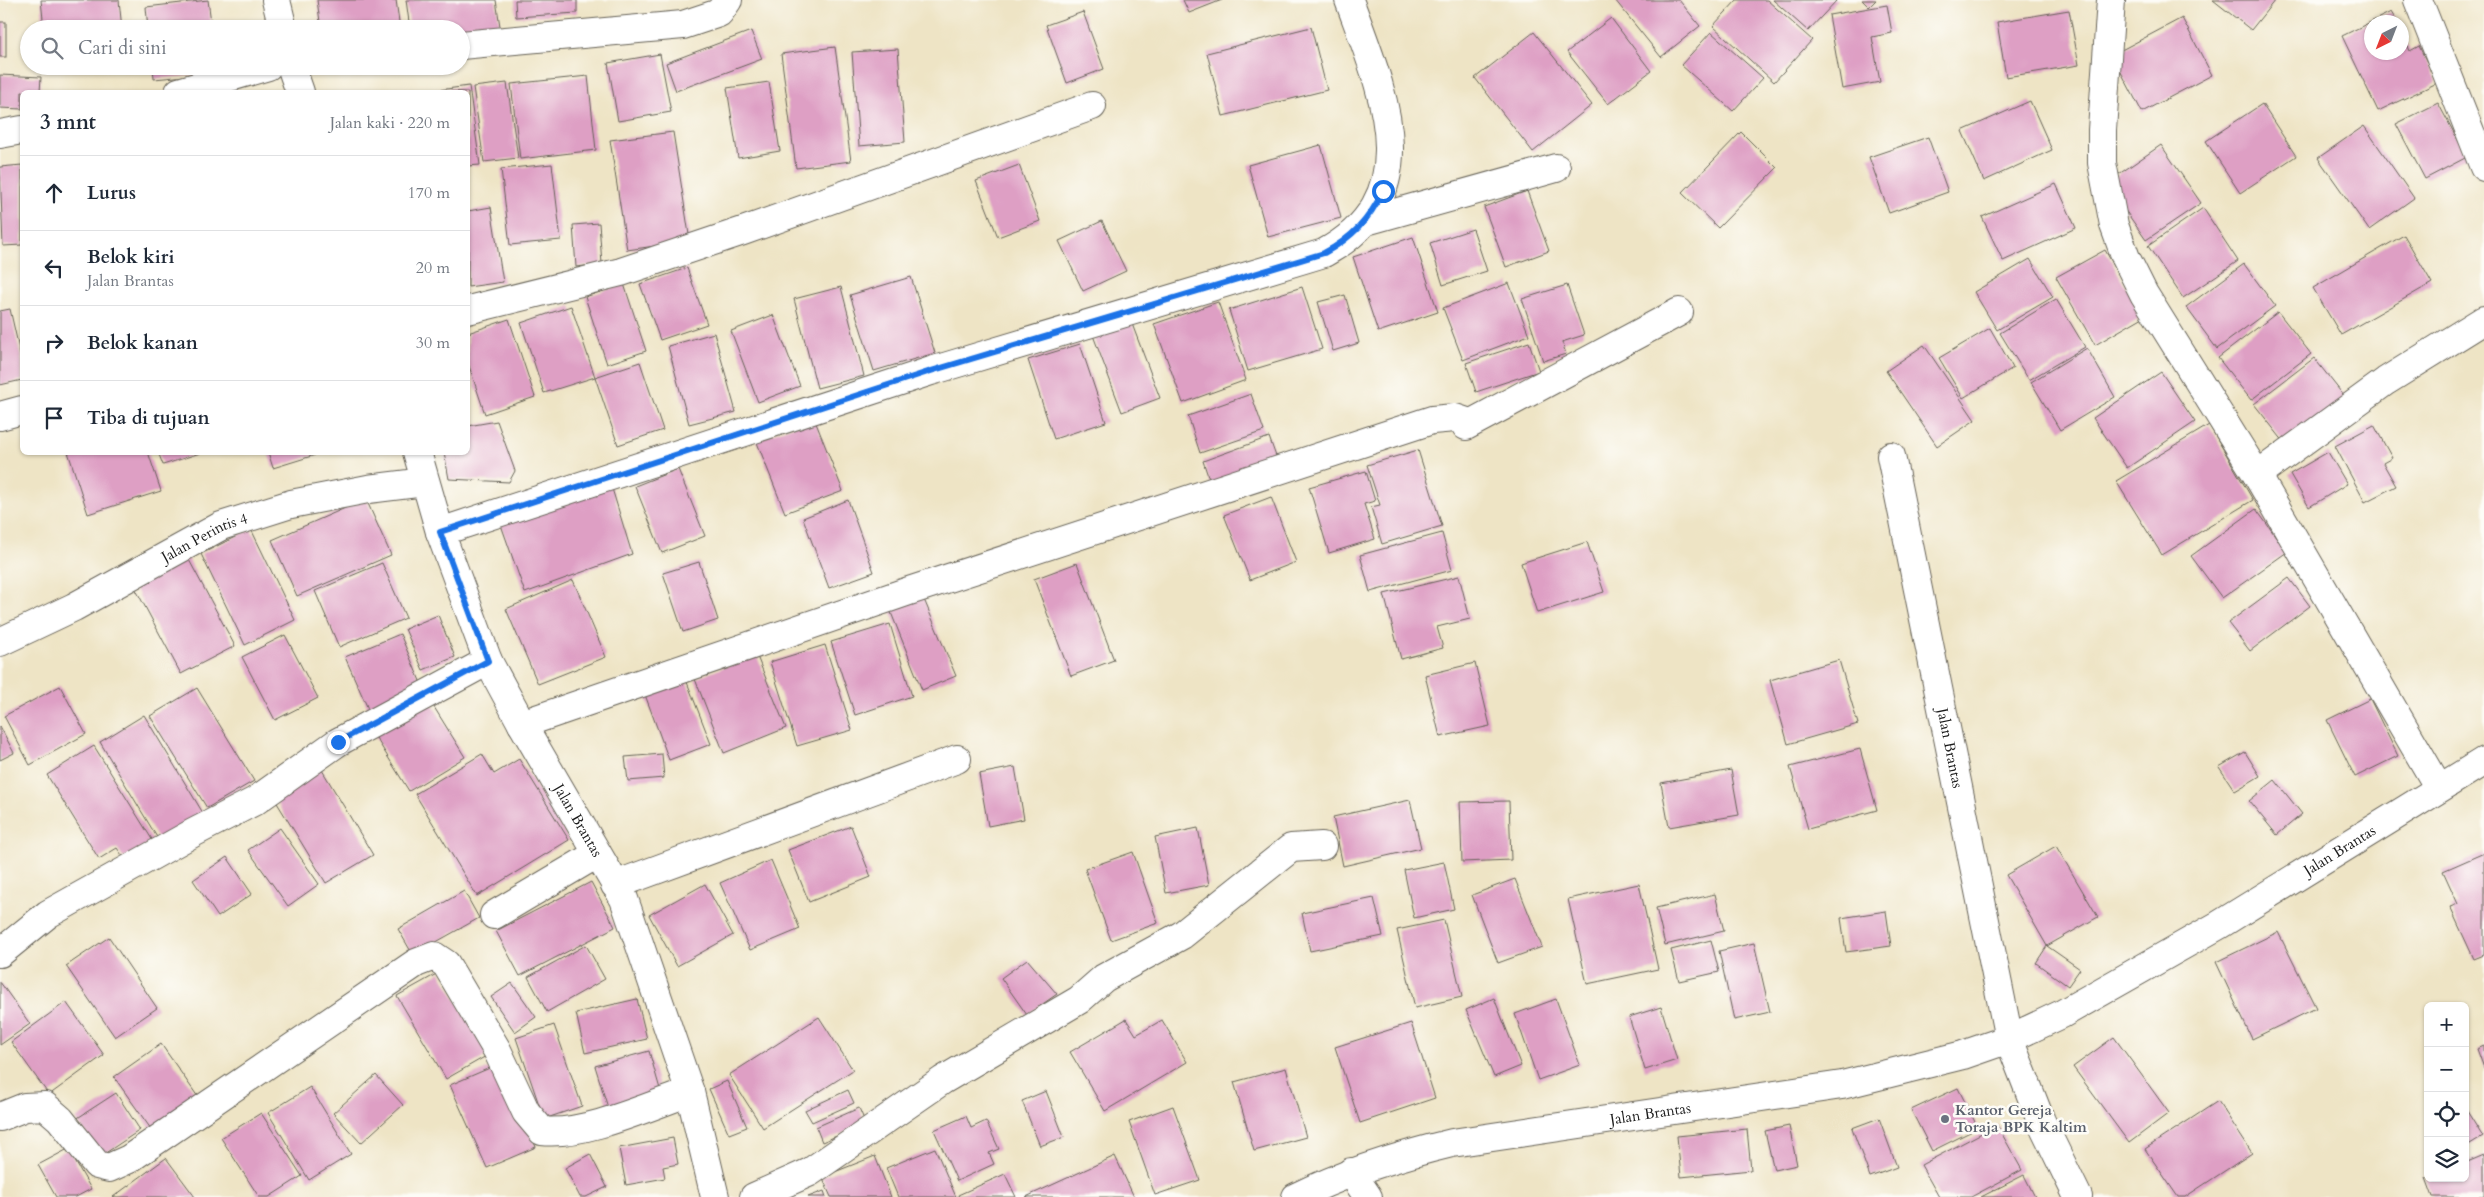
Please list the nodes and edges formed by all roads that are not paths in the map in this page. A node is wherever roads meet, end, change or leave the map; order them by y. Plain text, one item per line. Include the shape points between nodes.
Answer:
1 (276, 0) edge
2 (728, 0) edge
3 (1349, 0) edge
4 (2111, 0) edge
5 (2418, 0) edge
6 (281, 20) edge
7 (470, 44) edge
8 (237, 75) edge
9 (295, 75) edge
10 (186, 90) edge
11 (299, 90) edge
12 (1092, 106) dead end
13 (20, 130) edge
14 (0, 134) edge
15 (2484, 167) edge
16 (1556, 168) dead end
17 (1366, 221) junction
18 (470, 310) edge
19 (1680, 312) dead end
20 (2484, 320) edge
21 (20, 411) edge
22 (0, 416) edge
23 (418, 455) edge
24 (1891, 456) dead end
25 (2257, 476) junction
26 (425, 482) junction
27 (440, 532) junction
28 (0, 642) edge
29 (488, 661) junction
30 (522, 724) junction
31 (957, 759) dead end
32 (2484, 761) edge
33 (2439, 788) junction
34 (1322, 846) dead end
35 (597, 854) junction
36 (614, 885) junction
37 (494, 915) dead end
38 (0, 953) edge
39 (2009, 1039) junction
40 (690, 1092) junction
41 (0, 1117) edge
42 (1351, 1172) junction
43 (714, 1197) edge
44 (754, 1197) edge
45 (1296, 1197) edge
46 (1368, 1197) edge
47 (2078, 1197) edge

1 - 6 street
2 - 7 street via 719,13 684,25
3 - 17 street via 1382,96 1391,150 1383,191
4 - 25 street via 2102,163 2114,225 2144,294
5 - 15 street
8 - 10 street
9 - 11 street
12 - 18 street via 743,232 570,286
13 - 14 street
16 - 17 street
17 - 27 street via 1348,240 1324,253 931,371
19 - 30 street via 1466,426 1464,421 1454,418 1432,420 909,591
20 - 25 street via 2386,382
21 - 22 street
23 - 26 street, Jalan Brantas
24 - 39 street, Jalan Brantas
25 - 33 street
26 - 27 street, Jalan Brantas
26 - 28 street, Jalan Perintis 4 via 291,504 221,526 74,607
27 - 29 street, Jalan Brantas
29 - 30 street, Jalan Brantas
29 - 38 street via 338,742 255,802 48,914
30 - 35 street, Jalan Brantas
31 - 36 street
32 - 33 street, Jalan Brantas
33 - 39 street, Jalan Brantas via 2219,925 2062,1014
34 - 44 street via 1290,848 1182,935 1104,978 1079,1000 943,1080 810,1172
35 - 36 street, Jalan Brantas
35 - 37 street
36 - 40 street, Jalan Brantas via 624,899
39 - 42 street, Jalan Brantas via 1954,1058 1842,1085 1452,1143 1395,1156
39 - 47 street, Jalan Brantas via 2041,1121
40 - 41 street via 593,1125 557,1133 542,1131 526,1112 497,1050 446,964 434,956 416,963 129,1159 109,1168 97,1165 60,1119 45,1106 25,1107
40 - 43 street, Jalan Brantas
42 - 45 street, Jalan Brantas
42 - 46 street

